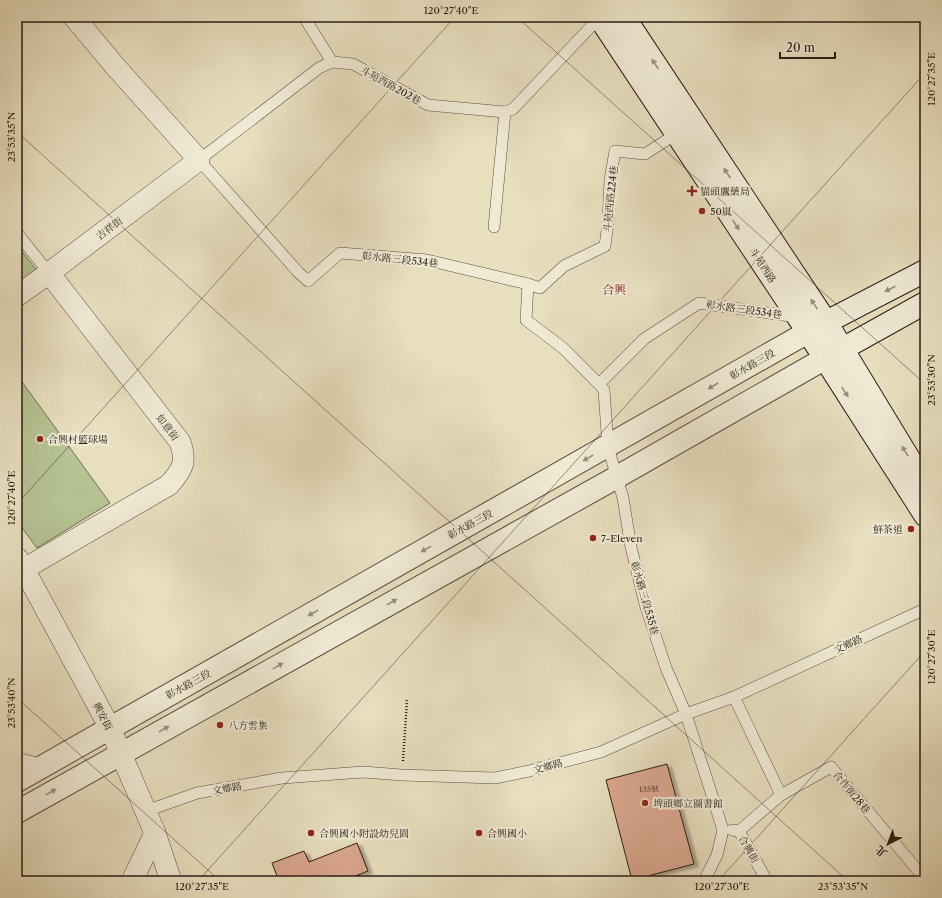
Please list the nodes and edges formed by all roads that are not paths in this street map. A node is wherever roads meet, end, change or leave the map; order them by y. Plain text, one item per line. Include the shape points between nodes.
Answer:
1 (74, 17) edge
2 (304, 17) edge
3 (599, 17) edge
4 (624, 17) edge
5 (332, 62) junction
6 (505, 112) junction
7 (676, 134) junction
8 (200, 160) junction
9 (494, 228) dead end
10 (17, 233) edge
11 (925, 271) edge
12 (49, 273) junction
13 (528, 284) junction
14 (17, 296) edge
15 (925, 303) edge
16 (810, 324) junction
17 (833, 354) junction
18 (599, 384) junction
19 (608, 447) junction
20 (617, 477) junction
21 (925, 485) edge
22 (925, 515) edge
23 (19, 567) edge
24 (925, 609) edge
25 (734, 697) junction
26 (686, 714) junction
27 (110, 728) junction
28 (121, 753) junction
29 (17, 758) edge
30 (44, 765) junction
31 (17, 781) edge
32 (781, 796) junction
33 (17, 812) edge
34 (146, 812) junction
35 (723, 830) junction
36 (738, 831) junction
37 (155, 833) junction
38 (925, 879) edge
39 (132, 881) edge
40 (171, 881) edge
41 (704, 881) edge
42 (768, 881) edge

1 - 8 street
2 - 5 lane
3 - 6 lane via 512,109
3 - 7 street, 斗苑西路
16 -> 4 street, 斗苑西路
5 - 6 lane, 斗苑西路202巷 via 353,64 428,105
5 - 8 lane via 319,68
6 - 9 lane
7 - 13 lane, 斗苑西路224巷 via 645,154 615,151 604,246 564,266 540,288
7 -> 16 street, 斗苑西路
8 - 12 street, 吉祥街
8 - 13 lane, 彰水路三段534巷 via 308,281 340,253 427,260
10 - 12 lane
11 -> 16 street, 彰水路三段
12 - 14 street, 吉祥街
12 - 23 street, 如意街 via 180,442 184,452 183,465 169,485
13 - 18 lane via 526,320 563,348
15 - 17 street
16 - 17 street, 斗苑西路
16 - 18 lane, 彰水路三段534巷 via 699,303 644,339
16 -> 19 street, 彰水路三段
17 - 20 street
21 -> 17 street, 斗苑西路
17 -> 22 street, 斗苑西路
18 - 19 lane via 604,390
19 - 20 lane
19 -> 27 street, 彰水路三段
20 - 26 lane, 彰水路三段535巷 via 645,604 666,668
28 -> 20 street
23 - 27 street, 興安街
24 - 25 lane, 文鄉路
25 - 26 lane, 文鄉路
25 - 32 lane
26 - 34 lane, 文鄉路 via 601,752 495,778 363,772 282,778 197,793
26 - 35 lane, 彰水路三段535巷
27 - 28 street, 興安街
27 - 30 street, 彰水路三段
33 -> 28 street
28 - 34 street, 興安街
29 - 30 lane
30 - 31 street, 彰水路三段
32 - 36 lane
32 - 38 lane, 合作街28巷 via 831,768
34 - 37 street, 興安街
35 - 36 lane, 合興街
35 - 41 lane via 718,855
36 - 42 lane, 合興街
37 - 39 street
37 - 40 street, 興安街

